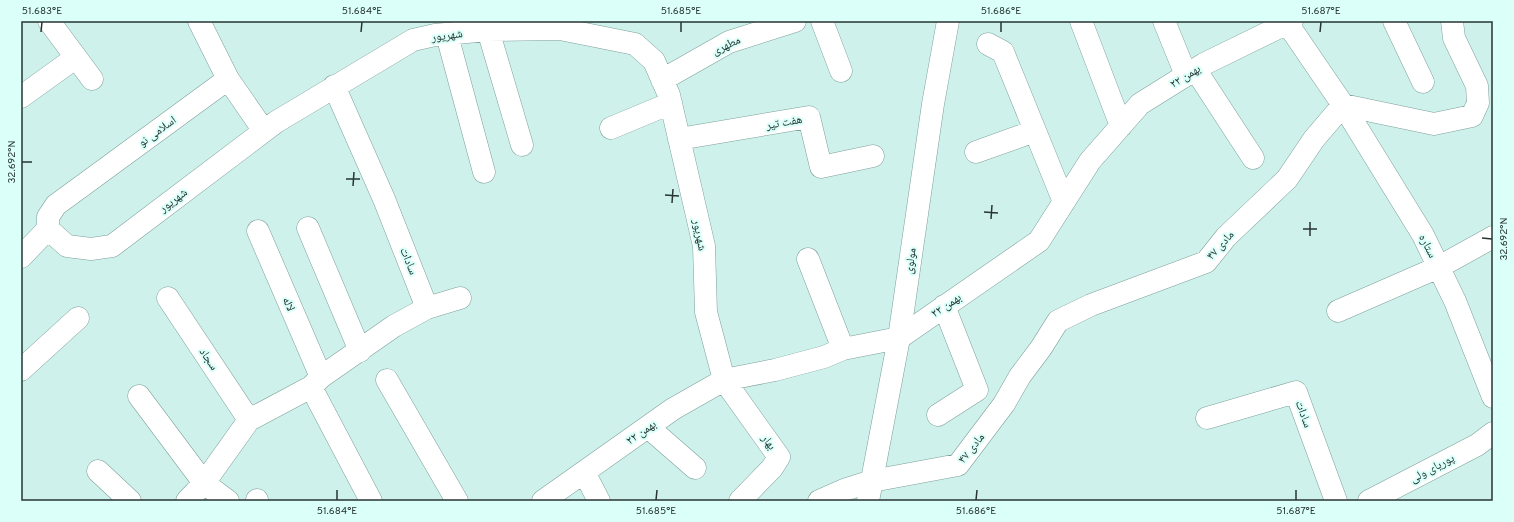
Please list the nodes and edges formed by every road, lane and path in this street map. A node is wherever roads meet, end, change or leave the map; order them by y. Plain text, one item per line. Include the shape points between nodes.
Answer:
1 (48, 21) edge
2 (199, 21) edge
3 (795, 21) edge
4 (822, 21) edge
5 (948, 21) edge
6 (1081, 21) edge
7 (1164, 21) edge
8 (1394, 21) edge
9 (1452, 21) edge
10 (1289, 22) edge
11 (579, 27) edge
12 (1259, 28) edge
13 (437, 30) edge
14 (488, 30) junction
15 (988, 44) dead end
16 (75, 58) junction
17 (841, 71) dead end
18 (1190, 72) junction
19 (92, 79) dead end
20 (228, 79) junction
21 (662, 80) junction
22 (1423, 82) dead end
23 (334, 86) junction
24 (21, 97) edge
25 (671, 103) junction
26 (1343, 105) junction
27 (1121, 126) junction
28 (611, 128) dead end
29 (1035, 131) junction
30 (264, 132) junction
31 (679, 139) junction
32 (522, 145) dead end
33 (976, 152) dead end
34 (873, 156) dead end
35 (1253, 158) dead end
36 (484, 172) dead end
37 (1064, 202) junction
38 (308, 228) dead end
39 (48, 229) junction
40 (258, 231) dead end
41 (1493, 237) edge
42 (21, 257) edge
43 (808, 259) dead end
44 (1439, 267) junction
45 (168, 298) dead end
46 (460, 298) dead end
47 (944, 306) junction
48 (427, 308) junction
49 (1338, 311) dead end
50 (78, 318) dead end
51 (899, 338) junction
52 (843, 349) junction
53 (360, 351) junction
54 (21, 370) edge
55 (387, 380) dead end
56 (724, 380) junction
57 (316, 382) junction
58 (139, 396) dead end
59 (1493, 397) edge
60 (938, 415) dead end
61 (1207, 418) dead end
62 (249, 420) junction
63 (648, 426) junction
64 (1493, 433) edge
65 (695, 468) dead end
66 (98, 471) dead end
67 (584, 472) junction
68 (204, 483) junction
69 (870, 491) edge
70 (130, 501) edge
71 (187, 501) edge
72 (228, 501) edge
73 (371, 501) edge
74 (457, 501) edge
75 (543, 501) edge
76 (600, 501) edge
77 (740, 501) edge
78 (819, 501) edge
79 (1336, 501) edge
80 (1369, 501) edge

1 - 16 street
2 - 20 street
3 - 21 street, مطهری via 729,42
4 - 17 street
5 - 51 street, مولوی via 933,104
6 - 27 street
7 - 18 street
8 - 22 street
9 - 26 street via 1454,38 1477,86 1478,103 1472,116 1434,124
10 - 12 street, ۲۲ بهمن
10 - 26 street, ستاره
11 - 14 street, شهریور
11 - 21 street, شهریور via 635,44 654,61
12 - 18 street, ۲۲ بهمن
13 - 14 street, شهریور
13 - 23 street, شهریور via 413,40
13 - 36 street
14 - 32 street
15 - 29 street via 1003,52
16 - 19 street
16 - 24 street
18 - 27 street, ۲۲ بهمن via 1140,104
18 - 35 street
20 - 30 street
20 - 39 street, اسلامی نو via 56,204 48,217
21 - 25 street, شهریور
23 - 30 street, شهریور
23 - 48 street, سادات via 384,199
25 - 28 street
25 - 31 street, شهریور
26 - 44 street, ستاره via 1423,235
26 - 69 street, مادی ۴۷ via 1314,139 1287,179 1226,237 1206,262 1091,305 1058,321 1004,404 958,465
27 - 37 street, ۲۲ بهمن via 1090,161
29 - 33 street
29 - 37 street
30 - 39 street, شهریور via 112,246 91,250 67,246
31 - 34 street, هفت تیر via 809,117 821,167
31 - 56 street, شهریور via 704,246 706,312
37 - 47 street, ۲۲ بهمن via 1039,240
38 - 53 street
39 - 42 street
40 - 57 street, لاله
41 - 44 street
43 - 52 street
44 - 49 street
44 - 59 street, ستاره
45 - 62 street, سجاد
46 - 48 street
47 - 51 street, ۲۲ بهمن
47 - 60 street via 977,390
48 - 53 street via 394,326
50 - 54 street
51 - 52 street, ۲۲ بهمن
51 - 69 street, مولوی
52 - 56 street, ۲۲ بهمن via 824,357 775,370
53 - 57 street
55 - 74 street
56 - 63 street, ۲۲ بهمن
56 - 77 street, بهار via 779,457 772,468
57 - 62 street
57 - 73 street
58 - 68 street
61 - 79 street, سادات via 1296,392
62 - 68 street
63 - 65 street
63 - 67 street, ۲۲ بهمن
64 - 80 street, پوریای ولی via 1477,445
66 - 70 street
67 - 75 street, ۲۲ بهمن
67 - 76 street
68 - 71 street
68 - 72 street
69 - 78 street, مادی ۴۷ via 844,490

